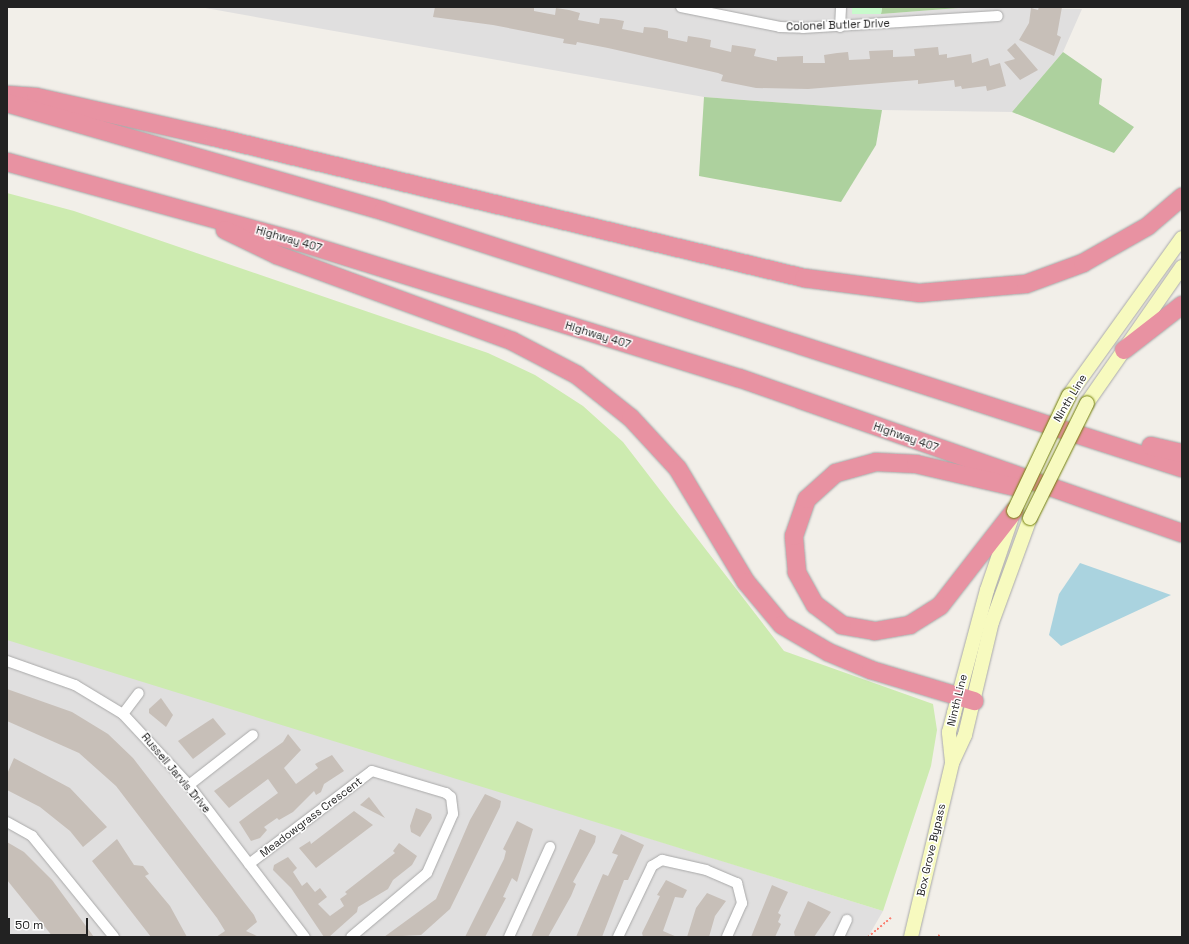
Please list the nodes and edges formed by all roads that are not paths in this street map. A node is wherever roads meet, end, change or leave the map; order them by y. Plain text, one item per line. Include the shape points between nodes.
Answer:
1 (681, 7) edge
2 (841, 7) edge
3 (998, 16) dead end
4 (840, 27) junction
5 (7, 95) edge
6 (7, 103) edge
7 (7, 162) edge
8 (1182, 197) edge
9 (182, 209) junction
10 (1182, 238) edge
11 (1182, 267) edge
12 (1182, 305) edge
13 (1124, 350) junction
14 (1033, 420) junction
15 (1182, 453) edge
16 (1182, 468) edge
17 (1022, 514) junction
18 (1125, 515) junction
19 (1182, 533) edge
20 (7, 661) edge
21 (138, 693) dead end
22 (966, 698) junction
23 (123, 714) junction
24 (253, 736) dead end
25 (952, 763) joint
26 (189, 784) junction
27 (7, 822) edge
28 (550, 847) dead end
29 (249, 864) junction
30 (847, 920) dead end
31 (114, 937) edge
32 (305, 937) edge
33 (351, 937) edge
34 (509, 937) edge
35 (618, 937) edge
36 (727, 937) edge
37 (839, 937) edge
38 (911, 937) edge

1 - 4 street, Colonel Butler Drive via 780,27
2 - 4 street
3 - 4 street, Colonel Butler Drive
5 - 8 highway via 36,97 206,135 804,278 920,293 1026,284 1083,264 1148,226
6 - 14 highway via 383,211
7 - 9 highway, Highway 407
9 - 18 highway, Highway 407 via 739,378
9 - 22 highway via 276,255 512,341 577,375 631,418 678,469 746,582 782,625 828,652 871,670
10 - 17 main road, Ninth Line, bridge via 1069,396
11 - 13 main road, Ninth Line
12 - 13 highway
13 - 17 main road, Ninth Line, bridge via 1087,403
14 - 15 highway via 1117,435
14 - 16 highway
17 - 18 highway via 939,606 910,625 875,631 842,625 815,605 797,572 794,536 807,499 836,473 876,462 916,464
17 - 22 main road, Ninth Line via 992,622
18 - 19 highway, Highway 407
20 - 23 street, Russell Jarvis Drive via 75,685
21 - 23 street
22 - 25 main road, Ninth Line via 949,732
23 - 26 street, Russell Jarvis Drive
24 - 26 street
25 - 38 main road, Box Grove Bypass
26 - 29 street, Russell Jarvis Drive
27 - 31 street via 32,836
28 - 34 street
29 - 32 street, Russell Jarvis Drive
29 - 33 street, Meadowgrass Crescent via 372,771 446,793 454,805 453,814 427,873
30 - 37 street
35 - 36 street via 652,866 662,860 706,870 737,883 742,903

